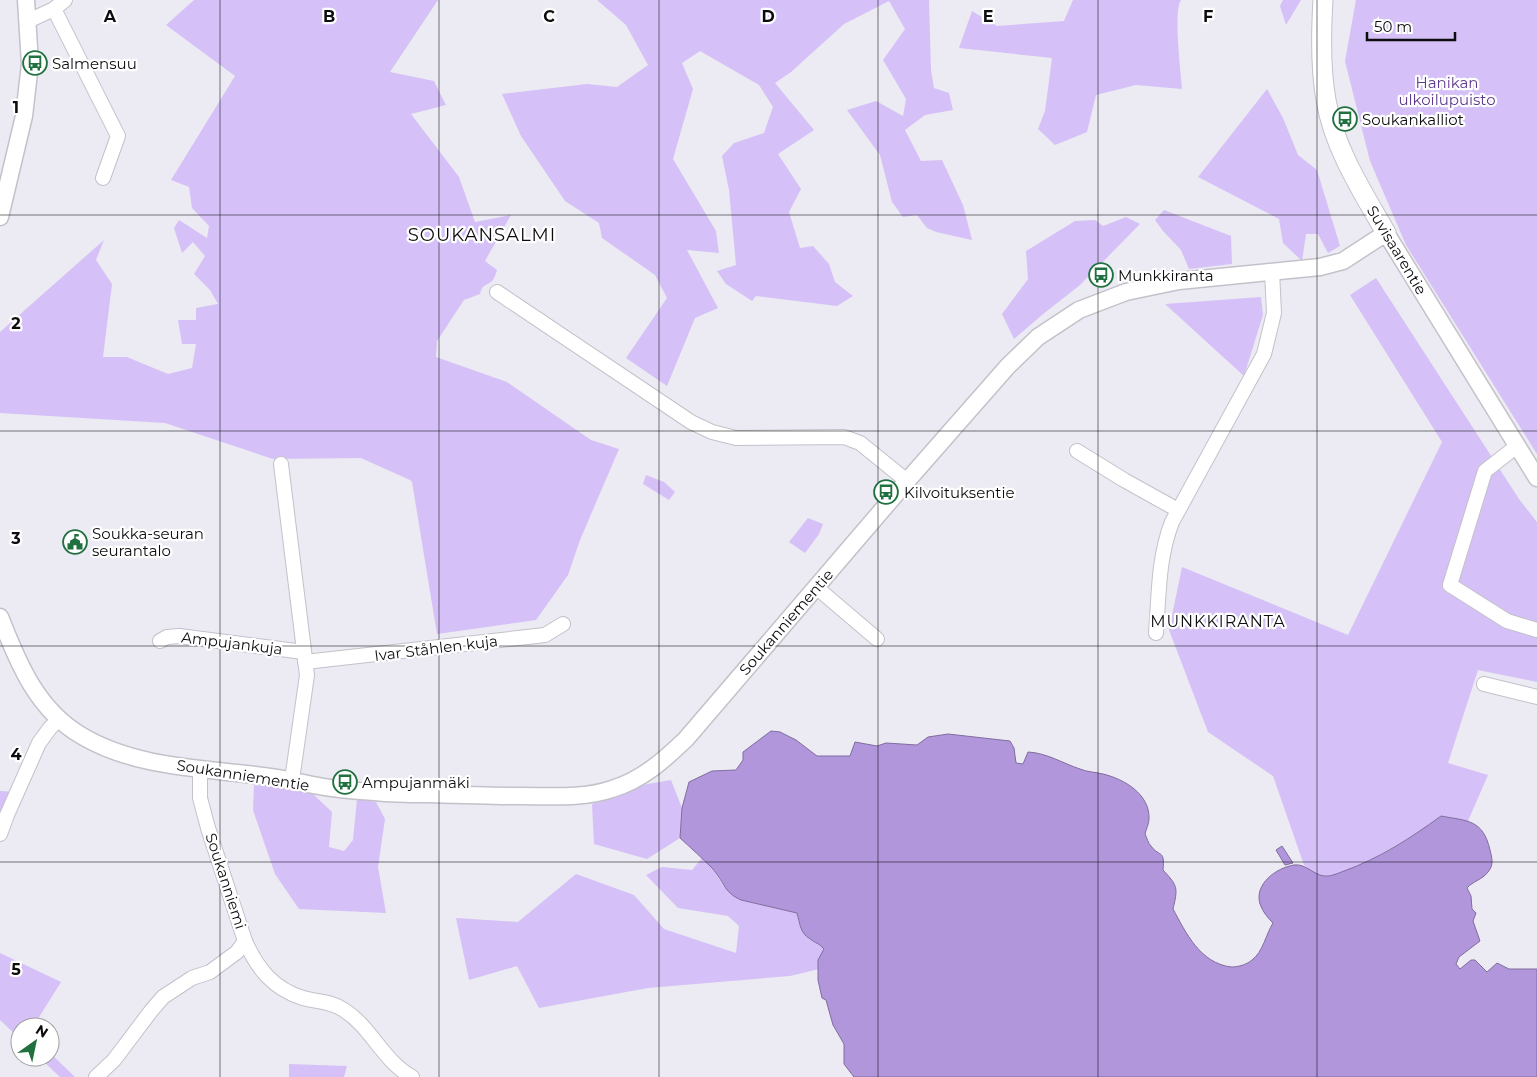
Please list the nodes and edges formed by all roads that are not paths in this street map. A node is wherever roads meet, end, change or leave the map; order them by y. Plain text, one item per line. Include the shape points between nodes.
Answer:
1 (26, 0) edge
2 (1323, 0) edge
3 (60, 4) edge
4 (28, 20) junction
5 (103, 178) dead end
6 (0, 217) edge
7 (1386, 233) junction
8 (1272, 272) junction
9 (497, 292) dead end
10 (1516, 446) junction
11 (1077, 451) dead end
12 (281, 464) dead end
13 (1537, 478) edge
14 (907, 481) junction
15 (1178, 510) junction
16 (816, 587) junction
17 (0, 617) edge
18 (563, 624) dead end
19 (1537, 630) edge
20 (1156, 633) dead end
21 (877, 639) dead end
22 (160, 641) dead end
23 (305, 657) junction
24 (1484, 684) dead end
25 (1537, 697) edge
26 (60, 719) junction
27 (200, 768) junction
28 (292, 780) junction
29 (0, 834) edge
30 (245, 941) junction
31 (96, 1077) edge
32 (412, 1077) edge

1 - 4 street
2 - 7 main road, Suvisaarentie via 1323,79 1329,116 1358,184
3 - 4 street
3 - 5 street via 118,136
4 - 6 street via 30,64 24,116
7 - 8 street, Soukanniementie via 1343,261
7 - 10 street, Suvisaarentie
8 - 14 street, Soukanniementie via 1179,281 1126,292 1079,310 1027,346
8 - 15 street via 1274,314 1264,354
9 - 14 street via 691,422 712,432 736,438 844,437 860,443
10 - 13 street, Suvisaarentie
10 - 19 street via 1485,471 1450,585 1507,621
11 - 15 street
12 - 23 street
14 - 16 street, Soukanniementie
15 - 20 street via 1162,554
16 - 21 street
16 - 28 street, Soukanniementie via 686,739 646,774 612,789 588,795 377,793 314,786
17 - 26 street, Soukanniementie via 30,684 44,705
18 - 23 street, Ivar Ståhlen kuja via 546,635
22 - 23 street, Ampujankuja via 179,636
23 - 28 street via 306,685
24 - 25 street
26 - 27 street, Soukanniementie via 81,735 127,756
26 - 29 street via 39,743
27 - 28 street, Soukanniementie
27 - 30 street, Soukanniemi via 200,798
30 - 31 street, Soukanniemi via 237,952 210,972 192,978 163,997 114,1060
30 - 32 street via 254,961 276,984 303,998 331,1003 344,1010 393,1064

